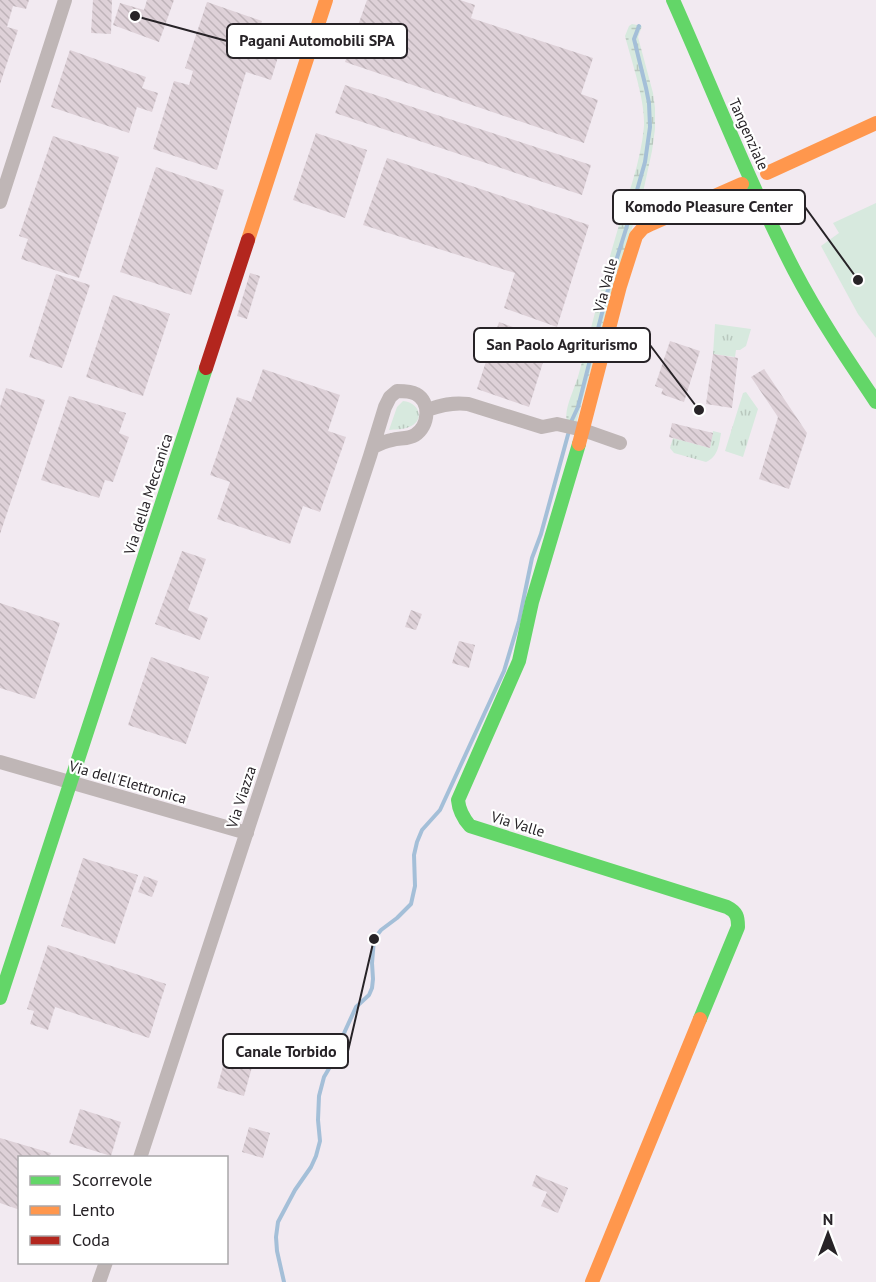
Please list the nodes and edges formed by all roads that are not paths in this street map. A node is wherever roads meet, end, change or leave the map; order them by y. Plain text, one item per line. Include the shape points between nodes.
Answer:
1 (64, 0) edge
2 (326, 0) edge
3 (673, 0) edge
4 (876, 123) edge
5 (767, 173) dead end
6 (742, 184) dead end
7 (0, 202) edge
8 (876, 402) edge
9 (428, 410) junction
10 (584, 430) junction
11 (620, 442) dead end
12 (373, 447) junction
13 (0, 762) edge
14 (70, 783) junction
15 (247, 832) junction
16 (0, 998) edge
17 (141, 1156) edge
18 (105, 1264) edge
19 (99, 1282) edge
20 (592, 1282) edge

1 - 7 street
2 - 14 street, Via della Meccanica
3 - 8 street, Tangenziale via 739,155 794,270
4 - 5 street
6 - 10 street, Via Valle via 643,228 636,236
9 - 10 street via 468,404 542,427 557,424
9 - 12 street via 426,421 415,435
9 - 12 street, Via Viazza via 417,394 397,391 385,407
10 - 11 street
10 - 20 street, Via Valle via 532,602 519,661 458,800 459,810 470,826 727,907 738,916 738,927
12 - 15 street, Via Viazza
13 - 14 street, Via dell'Elettronica
14 - 15 street, Via dell'Elettronica
14 - 16 street, Via della Meccanica
15 - 17 street, Via Viazza
18 - 19 street

